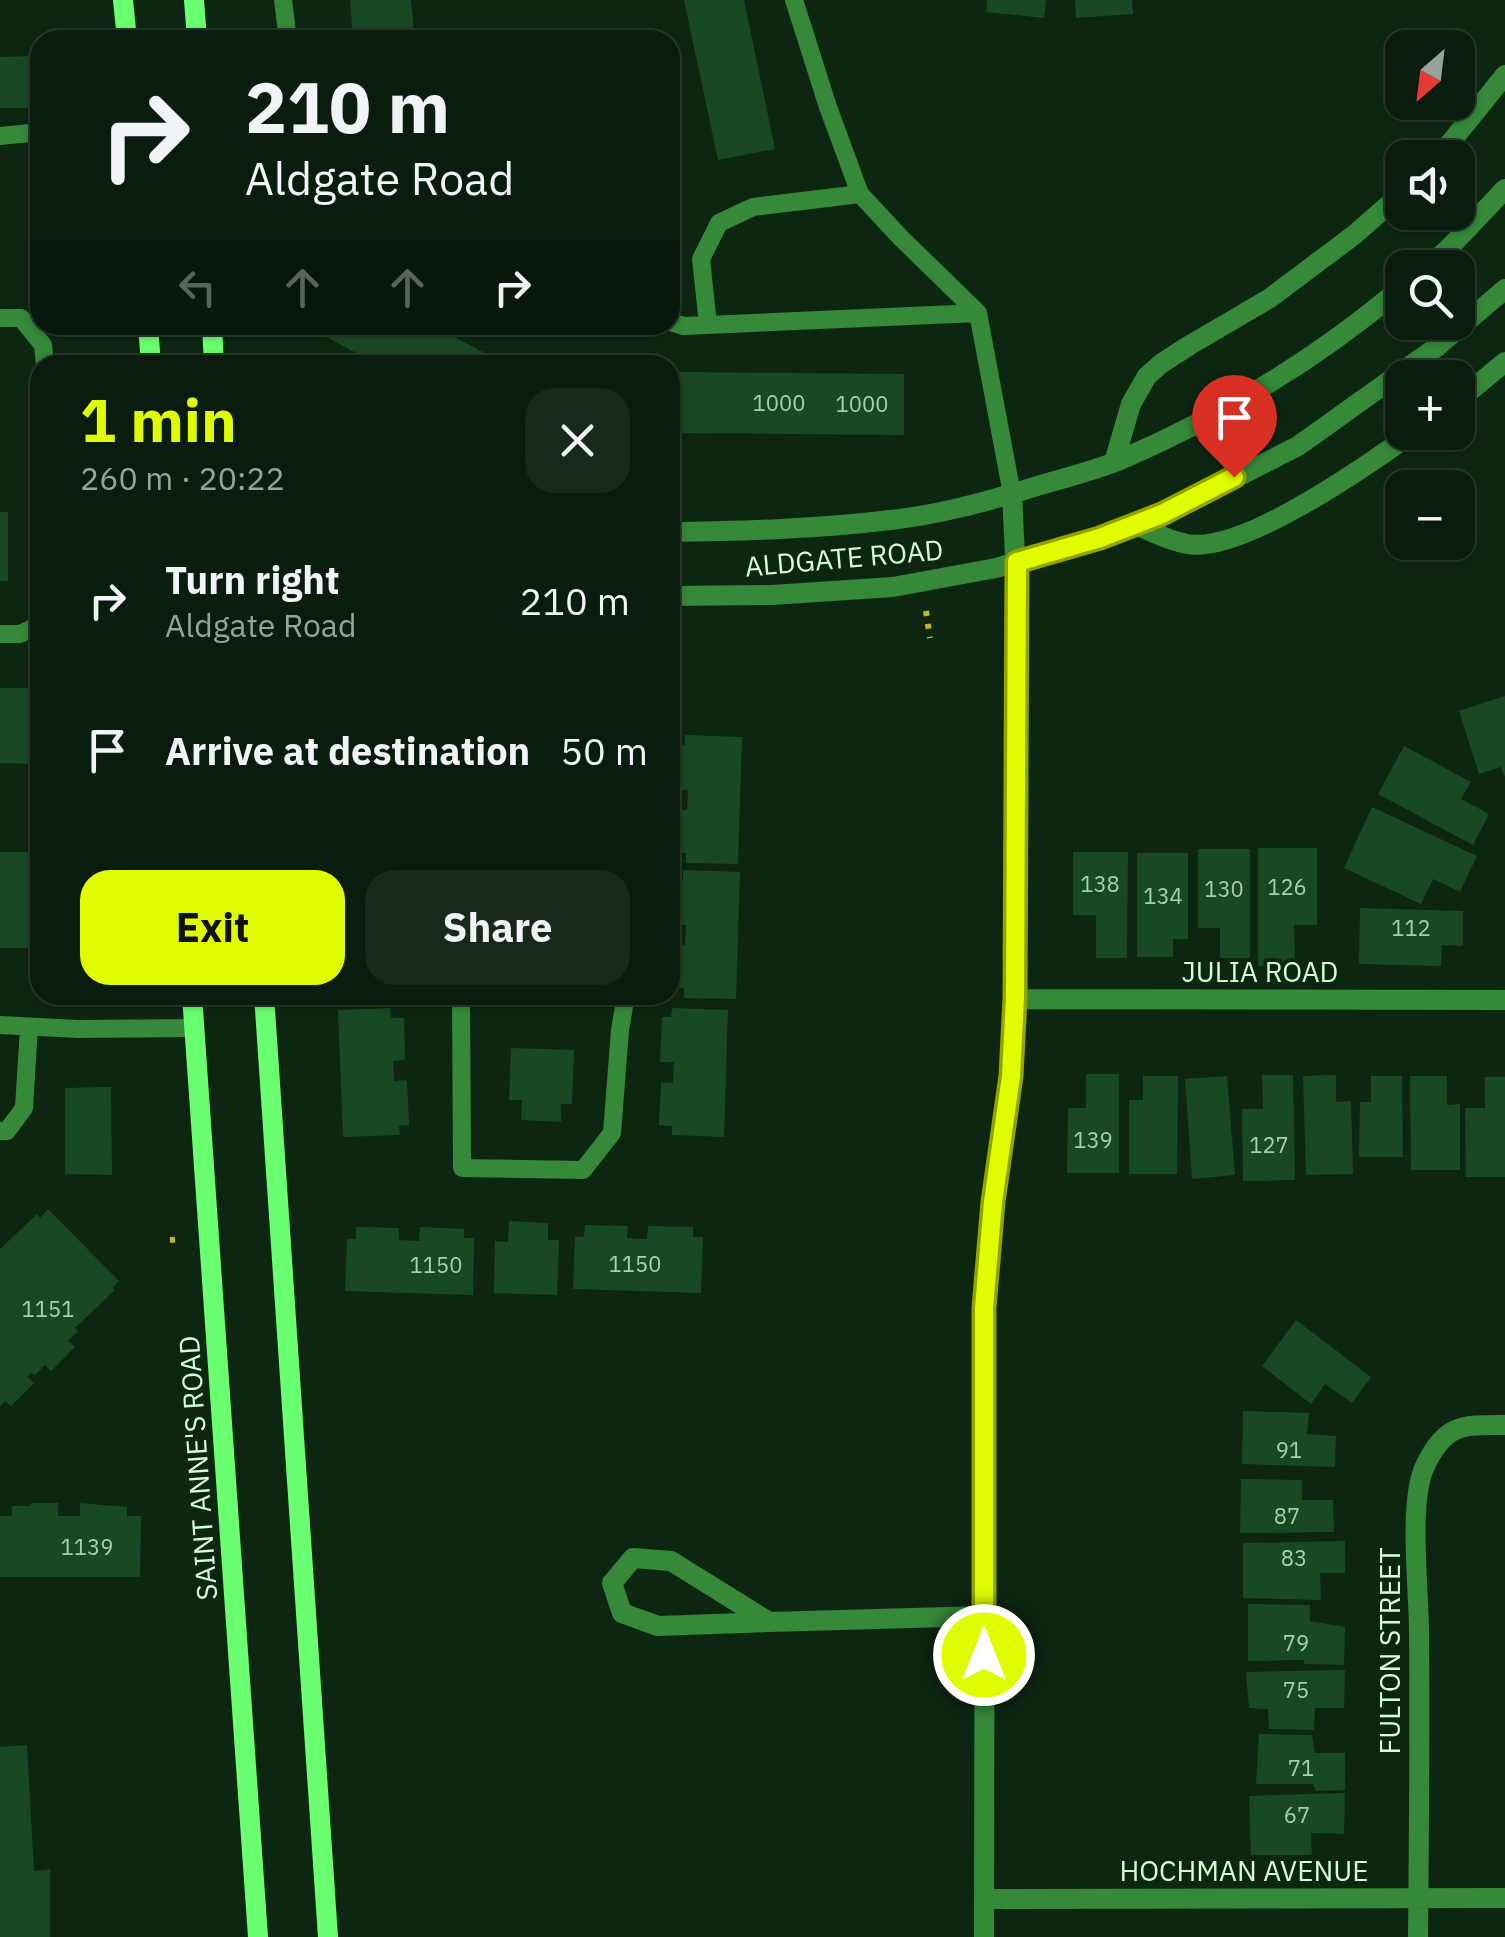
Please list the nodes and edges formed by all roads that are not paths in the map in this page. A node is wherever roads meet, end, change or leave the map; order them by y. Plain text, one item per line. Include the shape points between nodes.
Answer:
1 (123, 0) edge
2 (194, 0) edge
3 (283, 0) edge
4 (794, 0) edge
5 (126, 30) edge
6 (196, 30) edge
7 (287, 30) edge
8 (1505, 75) edge
9 (30, 133) edge
10 (0, 136) edge
11 (1453, 140) edge
12 (1505, 189) edge
13 (860, 194) junction
14 (1385, 208) edge
15 (1447, 250) edge
16 (1505, 289) edge
17 (1385, 301) edge
18 (978, 313) junction
19 (0, 318) edge
20 (708, 324) junction
21 (680, 325) edge
22 (30, 330) edge
23 (1505, 362) edge
24 (1475, 387) edge
25 (1386, 450) edge
26 (1114, 462) junction
27 (1012, 494) junction
28 (1136, 525) junction
29 (680, 532) edge
30 (1017, 562) junction
31 (680, 596) edge
32 (30, 630) edge
33 (0, 634) edge
34 (1015, 998) junction
35 (1505, 1000) edge
36 (193, 1005) edge
37 (265, 1005) edge
38 (461, 1005) edge
39 (624, 1005) edge
40 (0, 1026) edge
41 (29, 1027) junction
42 (195, 1028) junction
43 (0, 1131) edge
44 (1505, 1425) edge
45 (984, 1616) junction
46 (769, 1622) junction
47 (1419, 1898) junction
48 (1505, 1898) edge
49 (984, 1899) junction
50 (258, 1937) edge
51 (328, 1937) edge
52 (984, 1937) edge
53 (1418, 1937) edge

1 - 5 main road
2 - 6 main road
3 - 7 lane
4 - 13 lane
8 - 11 street
9 - 10 lane
12 - 15 street
13 - 18 lane
13 - 20 lane via 754,207 719,223 700,259
14 - 26 street via 1270,298 1147,376
16 - 28 street, ALDGATE ROAD via 1298,446
17 - 26 street, ALDGATE ROAD via 1261,390
18 - 20 lane
18 - 27 lane
19 - 22 lane via 20,318
20 - 21 lane
23 - 24 street
25 - 28 street via 1314,497 1230,538 1186,544
26 - 27 street, ALDGATE ROAD
27 - 29 street, ALDGATE ROAD via 893,520
27 - 30 street
28 - 30 street, ALDGATE ROAD
30 - 31 street, ALDGATE ROAD via 893,587
30 - 34 street
32 - 33 lane
34 - 35 street, JULIA ROAD
34 - 45 street via 985,1292
36 - 42 main road, SAINT ANNE'S ROAD
37 - 51 main road
38 - 39 lane via 462,1168 582,1170 612,1133
40 - 41 lane
41 - 42 lane
41 - 43 lane via 24,1108
42 - 50 main road, SAINT ANNE'S ROAD
44 - 47 street, FULTON STREET via 1467,1424 1449,1431 1424,1467 1417,1495
45 - 46 street
45 - 49 street
46 - 46 street via 671,1560 633,1558 612,1583 622,1613 658,1626
47 - 48 street, HOCHMAN AVENUE
47 - 49 street, HOCHMAN AVENUE
47 - 53 street, FULTON STREET
49 - 52 street

